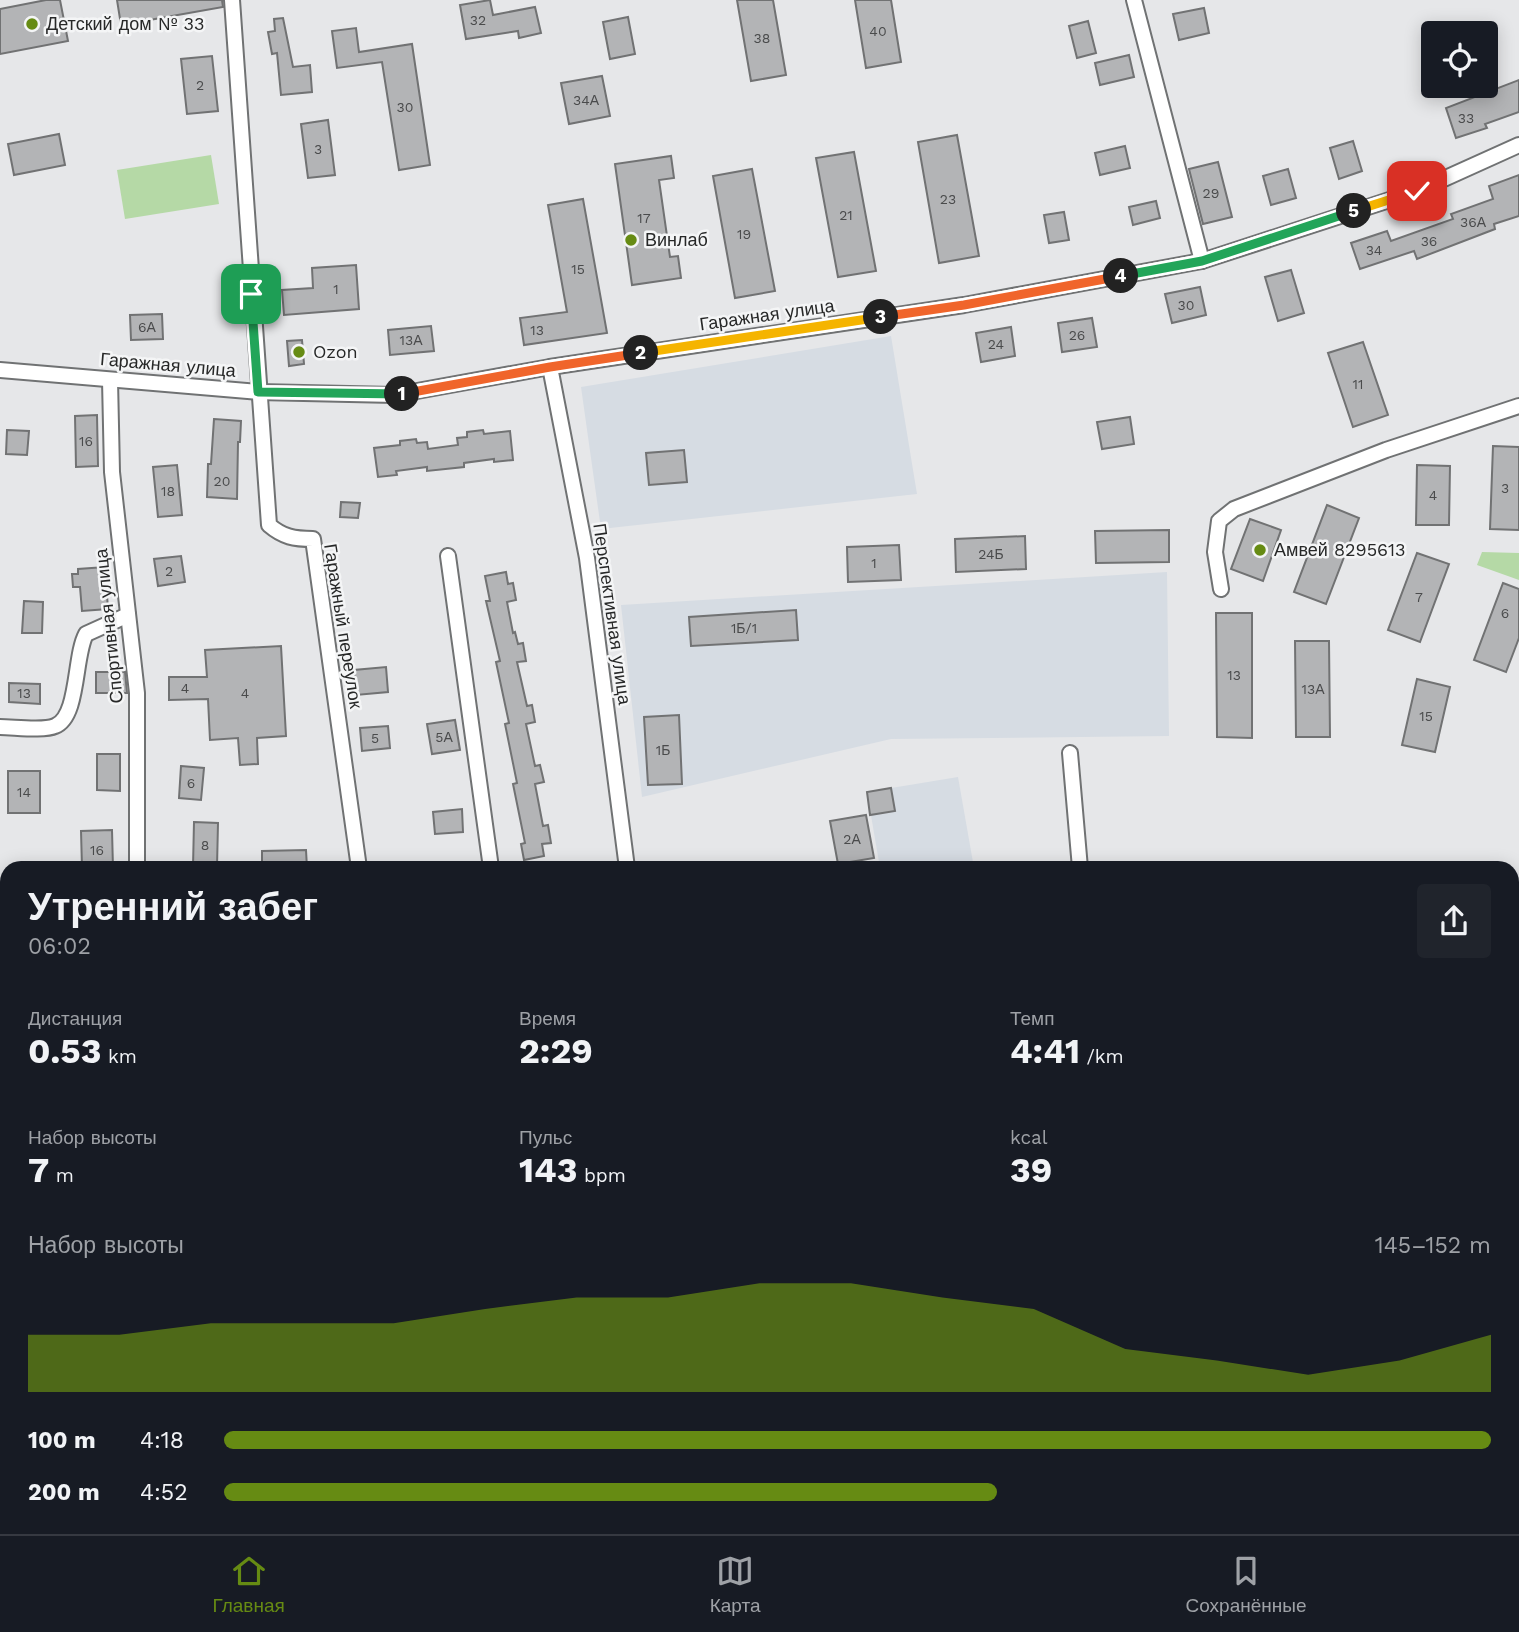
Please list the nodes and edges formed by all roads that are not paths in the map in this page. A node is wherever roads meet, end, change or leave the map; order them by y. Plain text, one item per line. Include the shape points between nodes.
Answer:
1 (232, 0) edge
2 (1134, 0) edge
3 (1519, 145) edge
4 (1202, 261) junction
5 (550, 367) junction
6 (0, 370) edge
7 (110, 380) junction
8 (258, 392) junction
9 (1519, 406) edge
10 (448, 556) dead end
11 (1221, 590) dead end
12 (128, 615) junction
13 (0, 727) edge
14 (1070, 753) dead end
15 (137, 861) edge
16 (358, 861) edge
17 (490, 861) edge
18 (626, 861) edge
19 (1079, 861) edge

1 - 8 street, Гаражный переулок
2 - 4 street
3 - 4 street, Гаражная улица via 1417,191
4 - 5 street, Гаражная улица via 952,307
5 - 8 street, Гаражная улица via 395,395
5 - 18 street, Перспективная улица via 587,558
6 - 7 street, Гаражная улица
7 - 8 street, Гаражная улица
7 - 12 street, Спортивная улица via 112,472
8 - 16 street, Гаражный переулок via 268,525 280,535 313,539
9 - 11 street via 1234,509 1219,521 1215,552
10 - 17 street
12 - 13 street via 86,634 70,710 62,722 54,727
12 - 15 street, Спортивная улица via 137,694
14 - 19 street

